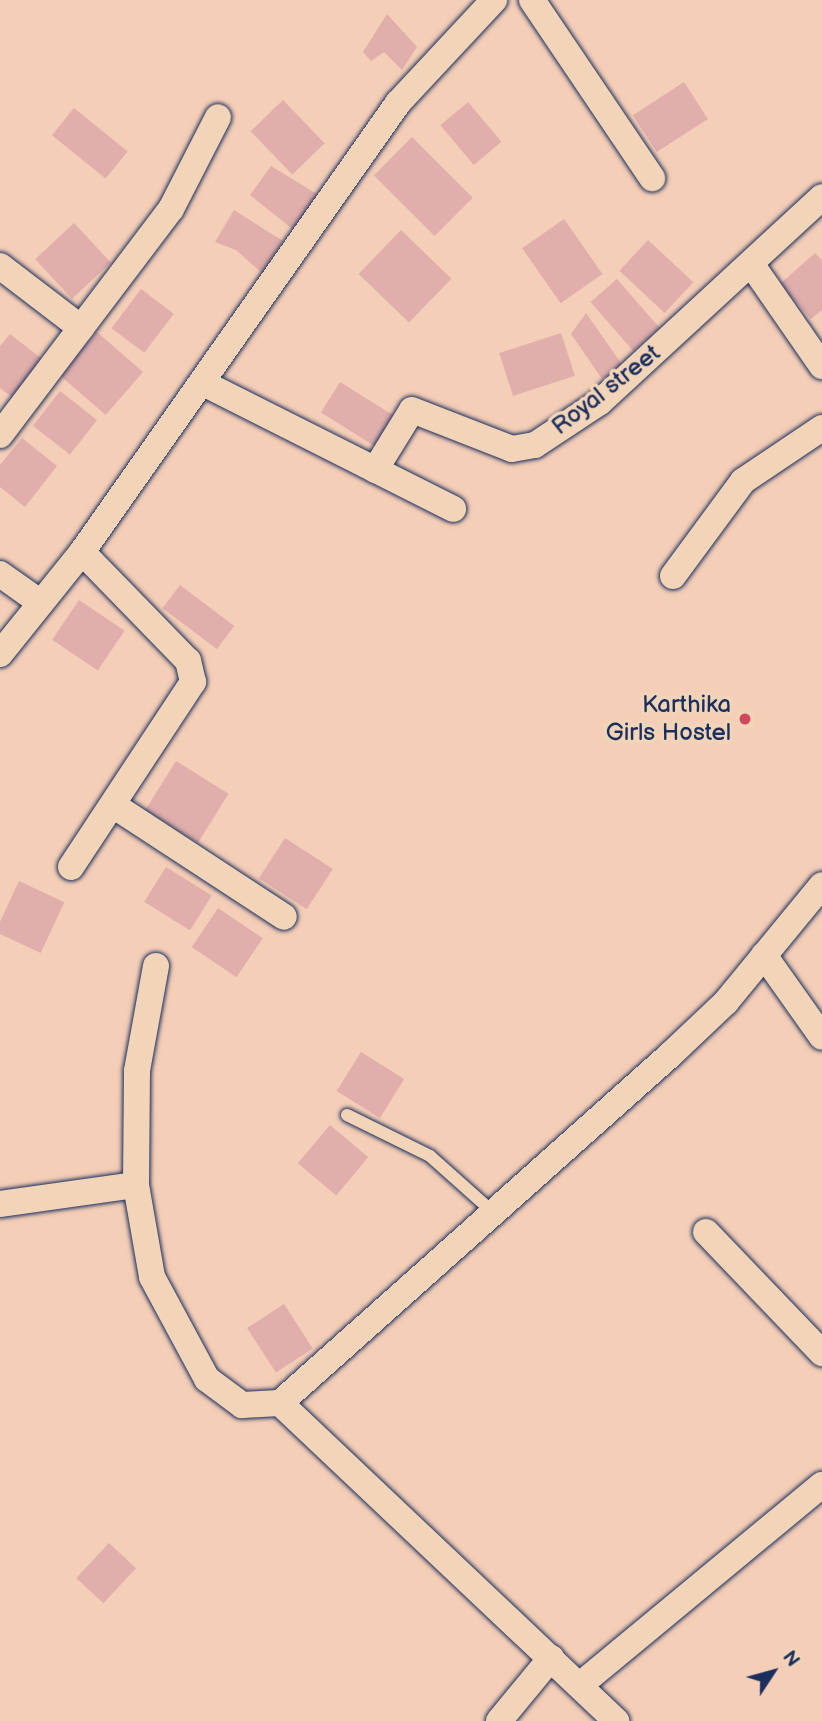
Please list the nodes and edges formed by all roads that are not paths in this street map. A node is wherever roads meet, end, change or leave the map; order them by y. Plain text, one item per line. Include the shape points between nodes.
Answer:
1 (494, 0) edge
2 (531, 0) edge
3 (218, 117) dead end
4 (652, 178) dead end
5 (822, 197) edge
6 (752, 265) junction
7 (0, 266) edge
8 (81, 328) junction
9 (822, 366) edge
10 (203, 383) junction
11 (822, 428) edge
12 (0, 435) edge
13 (375, 470) junction
14 (453, 509) dead end
15 (82, 552) junction
16 (0, 574) edge
17 (673, 576) dead end
18 (41, 603) junction
19 (0, 654) edge
20 (113, 805) junction
21 (71, 867) dead end
22 (822, 885) edge
23 (285, 918) dead end
24 (764, 956) junction
25 (156, 966) dead end
26 (822, 1037) edge
27 (347, 1115) dead end
28 (136, 1185) junction
29 (0, 1204) edge
30 (495, 1215) junction
31 (706, 1231) dead end
32 (822, 1353) edge
33 (280, 1403) junction
34 (822, 1485) edge
35 (551, 1658) junction
36 (580, 1685) junction
37 (499, 1721) edge
38 (616, 1721) edge

1 - 10 street via 398,103
2 - 4 street
3 - 8 street via 170,209
5 - 6 street, Royal street
6 - 9 street
6 - 13 street, Royal street via 600,402 535,445 512,449 412,410
7 - 8 street
8 - 12 street
10 - 13 street
10 - 15 street
11 - 17 street via 743,481
13 - 14 street
15 - 18 street
15 - 20 street via 188,661 193,682
16 - 18 street
18 - 19 street
20 - 21 street
20 - 23 street
22 - 24 street
24 - 26 street
24 - 30 street via 698,1029
25 - 28 street via 138,1071
27 - 30 lane via 430,1156
28 - 29 street
28 - 33 street via 152,1277 207,1379 242,1405
30 - 33 street
31 - 32 street
33 - 35 street
34 - 36 street
35 - 36 street
35 - 37 street
36 - 38 street

